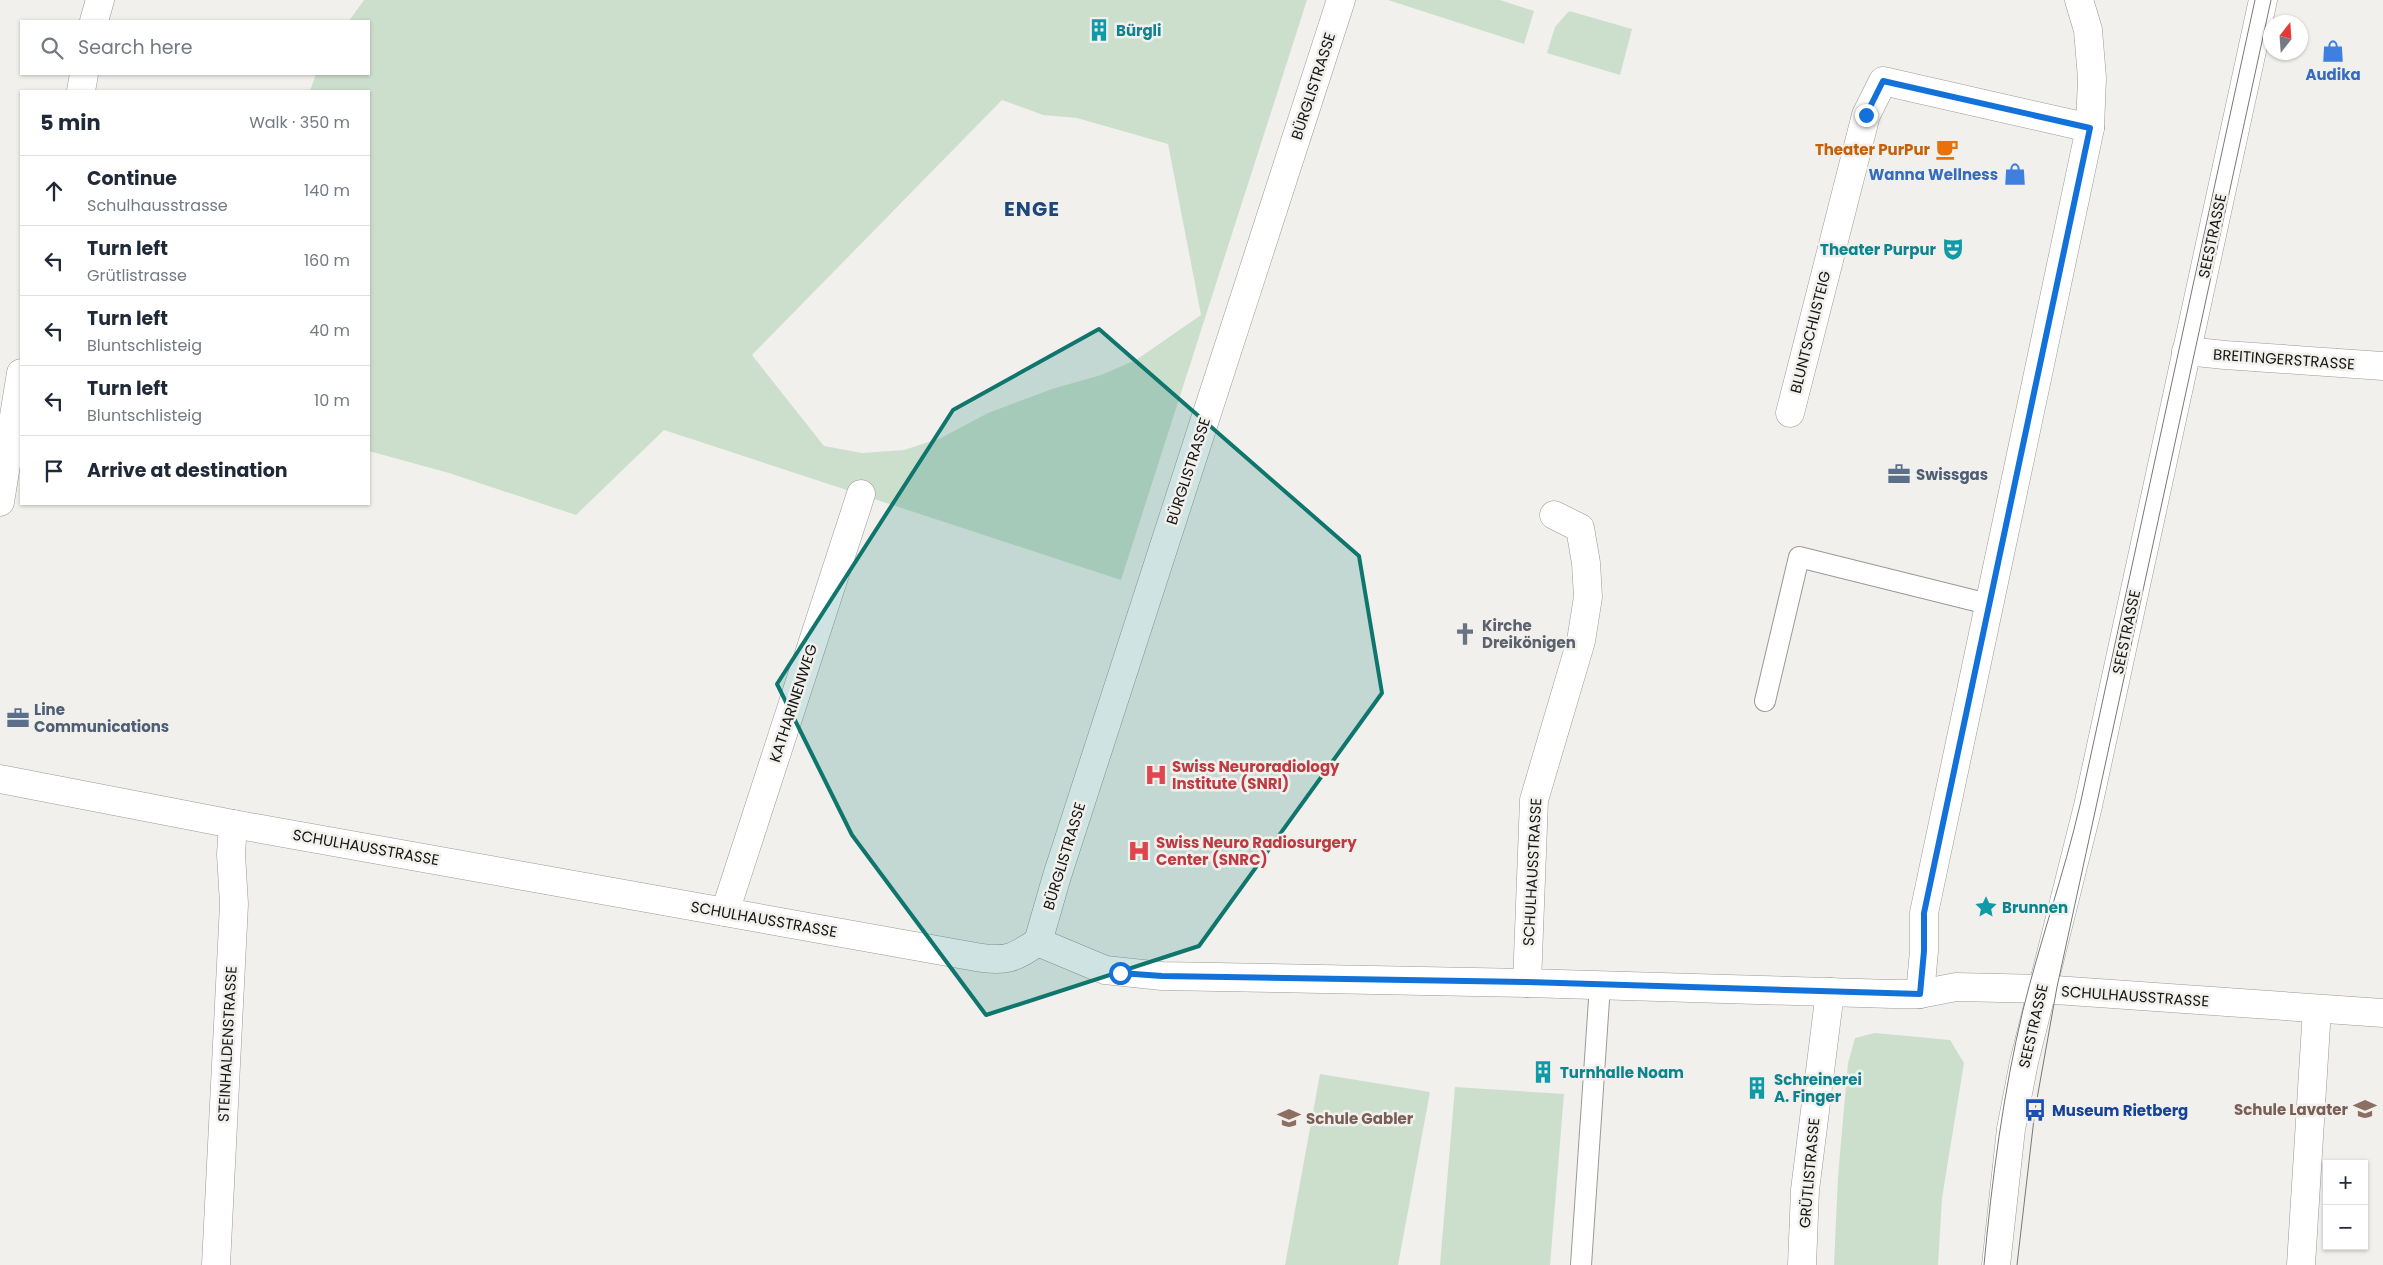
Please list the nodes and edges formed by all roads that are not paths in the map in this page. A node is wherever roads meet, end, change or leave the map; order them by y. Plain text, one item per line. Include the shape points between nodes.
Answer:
1 (1341, 0) edge
2 (2079, 0) edge
3 (2263, 0) edge
4 (84, 75) edge
5 (81, 90) edge
6 (2090, 128) junction
7 (2186, 351) junction
8 (2383, 366) edge
9 (20, 379) edge
10 (1790, 413) dead end
11 (861, 494) dead end
12 (0, 502) edge
13 (1554, 515) dead end
14 (1988, 604) junction
15 (1765, 701) dead end
16 (0, 779) edge
17 (233, 824) junction
18 (725, 912) junction
19 (1038, 942) junction
20 (1527, 982) junction
21 (1600, 985) junction
22 (2041, 989) junction
23 (1830, 992) junction
24 (1920, 994) junction
25 (2317, 1009) junction
26 (2383, 1013) edge
27 (216, 1265) edge
28 (1581, 1265) edge
29 (1802, 1265) edge
30 (1996, 1265) edge
31 (2301, 1265) edge

1 - 19 street, BÜRGLISTRASSE
2 - 6 street via 2089,40 2092,78
3 - 7 street, SEESTRASSE
4 - 5 street
6 - 10 street, BLUNTSCHLISTEIG via 1883,81 1866,115
6 - 14 street
7 - 8 street, BREITINGERSTRASSE
7 - 22 street, SEESTRASSE via 2088,806
9 - 12 street
11 - 18 street, KATHARINENWEG
13 - 20 street, SCHULHAUSSTRASSE via 1580,528 1588,597 1580,641 1534,800
14 - 15 lane via 1799,557
14 - 24 street via 1924,913
16 - 17 street, SCHULHAUSSTRASSE
17 - 18 street, SCHULHAUSSTRASSE
17 - 27 street, STEINHALDENSTRASSE via 234,904
18 - 19 street, SCHULHAUSSTRASSE via 999,961 1018,955
19 - 20 street, SCHULHAUSSTRASSE via 1120,973
20 - 21 street, SCHULHAUSSTRASSE
21 - 23 street, SCHULHAUSSTRASSE
21 - 28 lane
22 - 24 street, SCHULHAUSSTRASSE via 1956,987
22 - 25 street, SCHULHAUSSTRASSE
22 - 30 street, SEESTRASSE via 2012,1129
23 - 24 street, SCHULHAUSSTRASSE
23 - 29 street, GRÜTLISTRASSE via 1805,1190
25 - 26 street, SCHULHAUSSTRASSE
25 - 31 street

